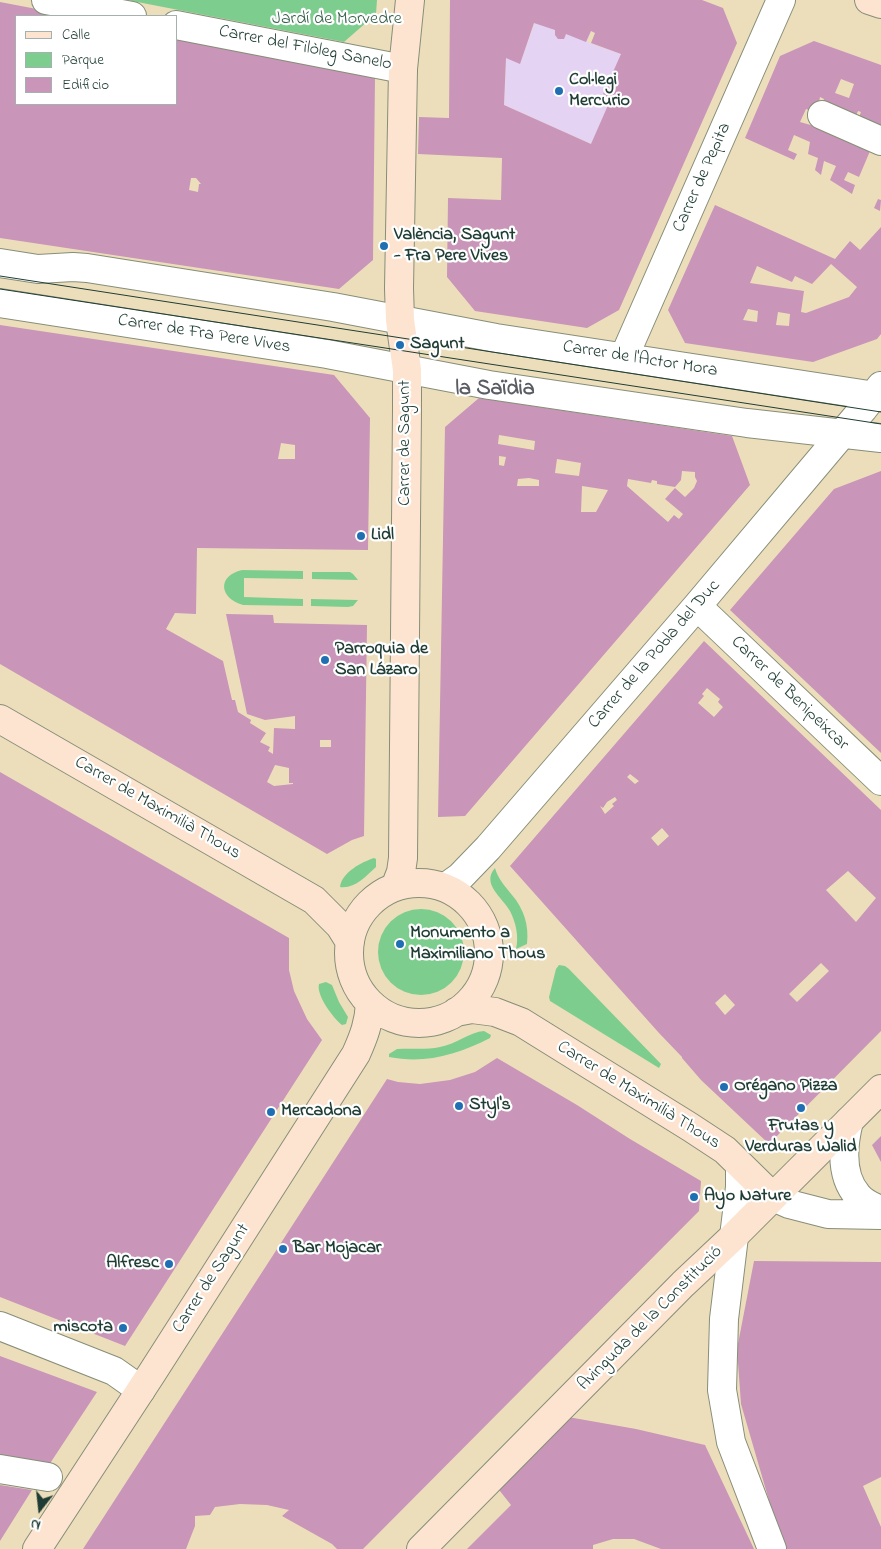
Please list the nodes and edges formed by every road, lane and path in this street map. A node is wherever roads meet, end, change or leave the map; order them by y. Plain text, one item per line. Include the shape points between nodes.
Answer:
1 (46, 0) edge
2 (410, 0) edge
3 (781, 0) edge
4 (869, 0) edge
5 (881, 4) edge
6 (127, 15) edge
7 (178, 25) edge
8 (403, 69) junction
9 (822, 115) dead end
10 (881, 141) edge
11 (0, 263) edge
12 (0, 303) edge
13 (400, 320) junction
14 (624, 357) junction
15 (407, 370) junction
16 (878, 393) edge
17 (849, 425) junction
18 (881, 438) edge
19 (697, 606) junction
20 (0, 719) edge
21 (881, 781) edge
22 (396, 885) junction
23 (446, 887) junction
24 (314, 900) junction
25 (369, 904) junction
26 (350, 942) junction
27 (487, 972) junction
28 (370, 1003) junction
29 (456, 1012) junction
30 (521, 1022) junction
31 (881, 1089) edge
32 (849, 1121) junction
33 (740, 1166) junction
34 (773, 1197) junction
35 (881, 1210) edge
36 (881, 1215) edge
37 (733, 1237) junction
38 (683, 1284) junction
39 (724, 1319) junction
40 (0, 1326) edge
41 (141, 1390) junction
42 (0, 1469) edge
43 (48, 1478) dead end
44 (37, 1549) edge
45 (421, 1549) edge
46 (772, 1549) edge

1 - 6 street
2 - 8 street, Carrer de Sagunt
3 - 14 street, Carrer de Pepita
4 - 5 street
7 - 8 street, Carrer del Filòleg Sanelo
8 - 13 street, Carrer de Sagunt
9 - 10 street
11 - 13 street via 38,269 87,268
12 - 15 street, Carrer de Fra Pere Vives via 327,354
13 - 14 street, Carrer de l'Actor Mora
13 - 15 street, Carrer de Sagunt
14 - 16 street, Carrer de l'Actor Mora
15 - 17 street via 720,419
15 - 22 street, Carrer de Sagunt via 403,858
16 - 17 street, Carrer de la Pobla del Duc
17 - 18 street
17 - 19 street, Carrer de la Pobla del Duc
19 - 21 street, Carrer de Benipeixcar
19 - 23 street, Carrer de la Pobla del Duc via 488,848 460,878
20 - 24 street, Carrer de Maximilià Thous
22 - 23 street via 415,882
22 - 25 street
23 - 27 street via 466,901 483,926 487,941
24 - 25 street, Carrer de Maximilià Thous via 335,905
24 - 26 street, Carrer de Maximilià Thous via 340,926
25 - 26 street via 356,921
26 - 28 street via 353,977
27 - 29 street via 471,1001
27 - 30 street, Carrer de Maximilià Thous via 491,987
28 - 29 street via 394,1018 415,1023 436,1021
28 - 41 street, Carrer de Sagunt via 365,1035 356,1054
29 - 30 street, Carrer de Maximilià Thous via 472,1009 495,1012
30 - 33 street, Carrer de Maximilià Thous via 725,1150
31 - 32 street, Avinguda de la Constitució
32 - 34 street, Avinguda de la Constitució
32 - 35 street via 844,1138 848,1181 858,1196
33 - 34 street, Carrer de Maximilià Thous
33 - 37 street
34 - 36 street via 828,1214
34 - 37 street, Avinguda de la Constitució
37 - 38 street, Avinguda de la Constitució
37 - 39 street
38 - 39 street via 702,1280 715,1286 721,1296
38 - 45 street, Avinguda de la Constitució
39 - 46 street via 722,1390 731,1442
40 - 41 street via 114,1371
41 - 44 street, Carrer de Sagunt
42 - 43 street

